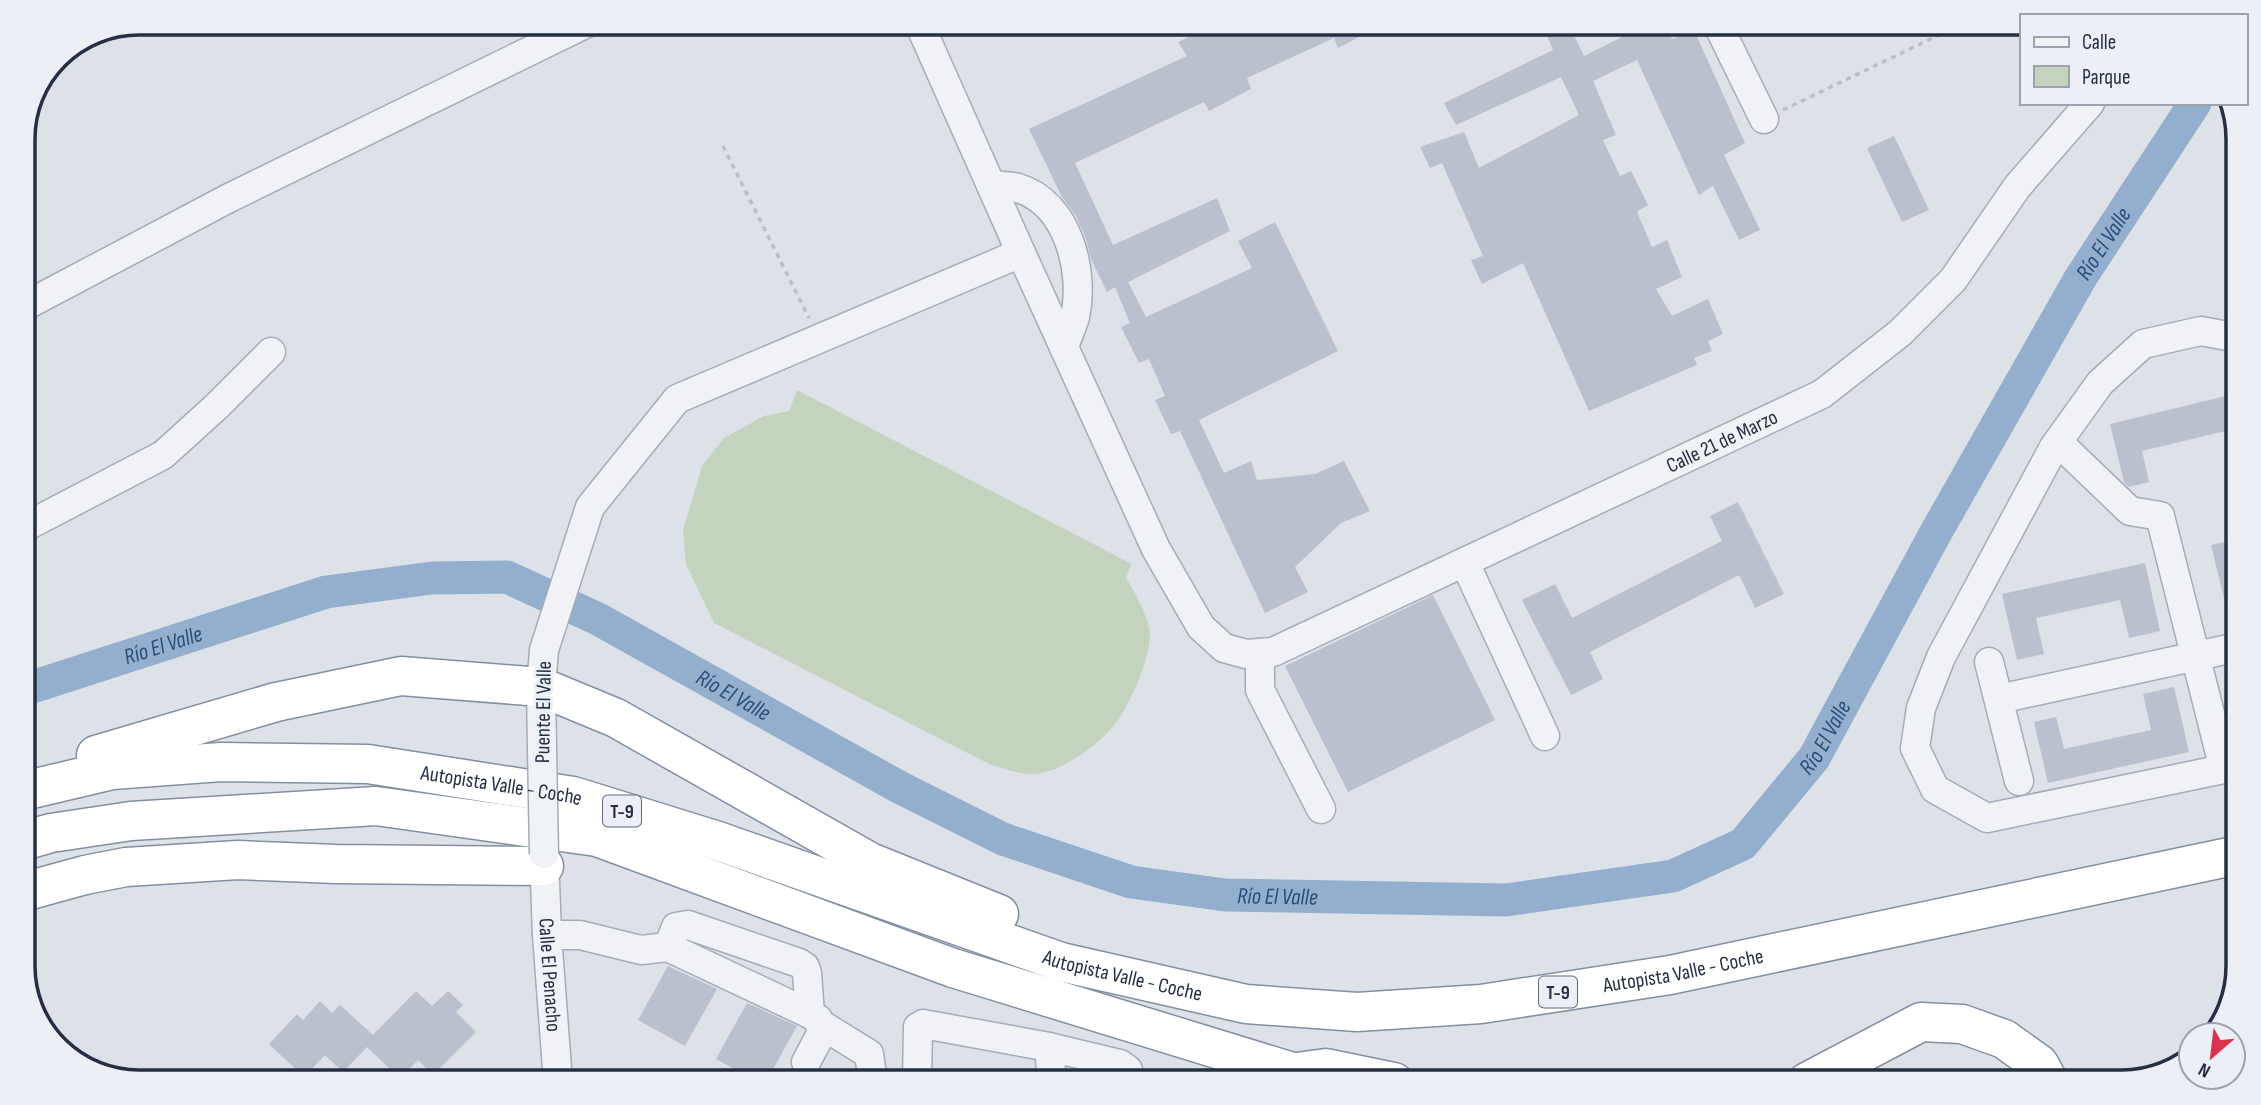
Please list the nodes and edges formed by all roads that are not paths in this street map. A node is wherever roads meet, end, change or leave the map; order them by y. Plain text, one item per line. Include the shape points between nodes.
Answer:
1 (562, 35) edge
2 (924, 35) edge
3 (1723, 35) edge
4 (2088, 105) edge
5 (1764, 119) road end
6 (991, 185) junction
7 (1021, 253) junction
8 (35, 301) edge
9 (2226, 336) edge
10 (1064, 348) junction
11 (271, 352) dead end
12 (2058, 442) junction
13 (35, 522) edge
14 (1465, 563) junction
15 (2226, 650) edge
16 (1260, 653) junction
17 (2196, 657) junction
18 (1989, 662) dead end
19 (543, 668) junction
20 (1999, 699) junction
21 (1545, 736) dead end
22 (2226, 751) edge
23 (2226, 768) edge
24 (35, 774) edge
25 (2019, 781) dead end
26 (35, 788) edge
27 (1321, 809) dead end
28 (35, 838) edge
29 (2226, 858) edge
30 (544, 860) junction
31 (35, 889) edge
32 (547, 935) junction
33 (668, 947) junction
34 (766, 951) junction
35 (751, 986) junction
36 (1199, 995) junction
37 (816, 1020) junction
38 (1049, 1047) junction
39 (806, 1062) dead end
40 (557, 1070) edge
41 (871, 1070) edge
42 (917, 1070) edge
43 (1051, 1070) edge
44 (1126, 1070) edge
45 (1285, 1070) edge
46 (1829, 1070) edge
47 (2042, 1070) edge

1 - 8 street via 229,198
2 - 6 street
3 - 5 street
4 - 14 street, Calle 21 de Marzo via 2017,187 1953,280 1900,333 1822,394
6 - 7 street
6 - 10 street via 1019,188 1047,204 1064,227 1077,275 1075,316
7 - 10 street
7 - 19 street, Puente El Valle via 677,399 590,507
9 - 12 street via 2201,331 2143,344 2100,383
10 - 16 street via 1156,549 1200,627 1224,648
11 - 13 street via 163,455
12 - 17 street via 2130,511 2160,516
12 - 23 street via 1941,657 1921,708 1915,748 1935,789 1987,818
14 - 16 street, Calle 21 de Marzo via 1273,652
14 - 21 street
15 - 17 street
16 - 27 street via 1260,690
17 - 20 street
17 - 22 street
18 - 20 street
19 - 24 highway via 401,676 276,702
19 - 30 street, Puente El Valle, bridge
19 - 36 highway via 616,718 870,862
20 - 25 street
26 - 36 highway, Autopista Valle - Coche / T-9 via 112,770 221,762 368,764 573,796 718,841 1061,962
28 - 45 highway, Autopista Valle - Coche / T-9 via 131,821 376,806 597,837 953,968
29 - 36 highway, Autopista Valle - Coche / T-9 via 1670,975 1481,1004 1357,1012 1246,1004
30 - 31 highway via 349,865 238,860 126,867
30 - 32 street, Calle El Penacho
32 - 33 street via 580,935 641,950
32 - 40 street, Calle El Penacho
33 - 34 street via 676,927 682,925
33 - 35 street
34 - 35 street
34 - 37 street via 805,967
35 - 37 street
37 - 39 street via 822,1032
37 - 41 street via 869,1054
38 - 42 street via 923,1024 918,1027
38 - 43 street
38 - 44 street
46 - 47 highway via 1921,1021 1962,1024 2004,1039

